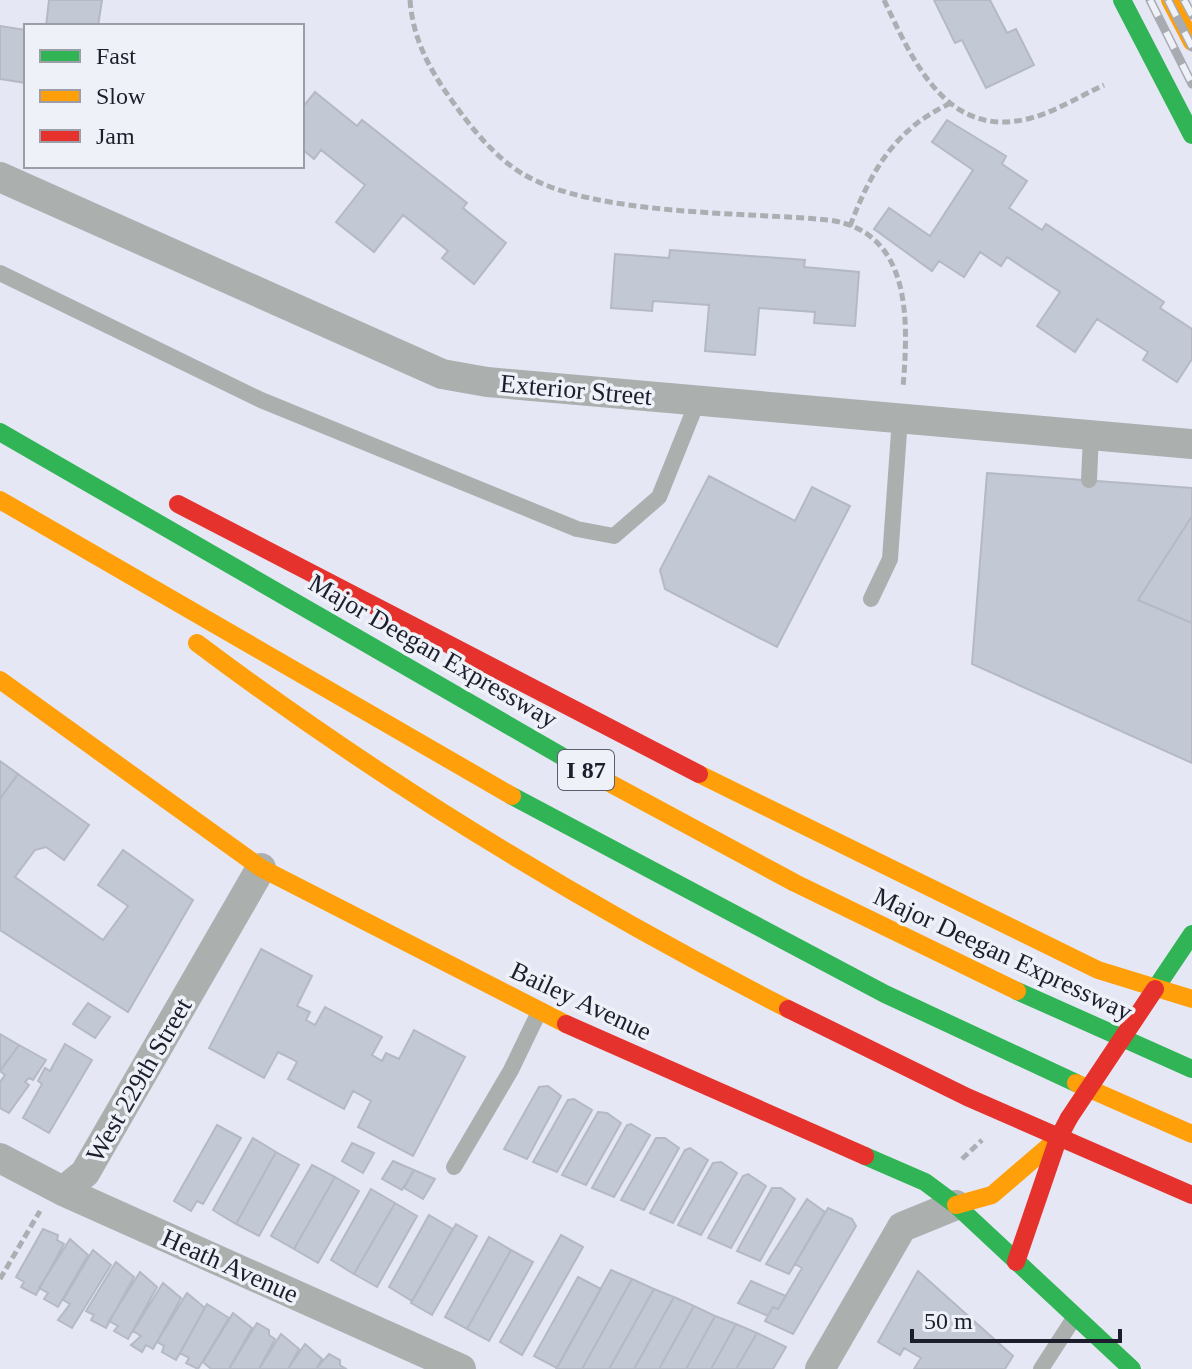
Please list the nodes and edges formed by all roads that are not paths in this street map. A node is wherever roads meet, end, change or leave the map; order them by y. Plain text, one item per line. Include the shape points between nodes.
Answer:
1 (1122, 0) edge
2 (1170, 0) edge
3 (1192, 42) edge
4 (1192, 135) edge
5 (0, 177) edge
6 (0, 273) edge
7 (698, 400) junction
8 (900, 418) junction
9 (0, 429) edge
10 (1091, 435) junction
11 (1192, 444) edge
12 (114, 475) dead end
13 (1089, 480) dead end
14 (157, 494) dead end
15 (0, 500) edge
16 (39, 523) junction
17 (871, 599) dead end
18 (158, 613) dead end
19 (181, 631) dead end
20 (0, 680) edge
21 (261, 868) junction
22 (1192, 934) edge
23 (1155, 989) junction
24 (1192, 999) edge
25 (538, 1012) junction
26 (1192, 1069) edge
27 (1192, 1134) edge
28 (1058, 1139) junction
29 (0, 1158) edge
30 (454, 1167) dead end
31 (63, 1191) junction
32 (1192, 1195) edge
33 (956, 1205) junction
34 (1016, 1262) junction
35 (1075, 1316) junction
36 (461, 1369) edge
37 (820, 1369) edge
38 (1041, 1369) edge
39 (1132, 1369) edge

1 - 4 main road
2 - 3 main road
5 - 7 street, Exterior Street via 442,374
6 - 7 lane via 261,400 577,529 614,536 659,497
7 - 8 street, Exterior Street
8 - 10 street, Exterior Street
8 - 17 lane via 890,559
9 - 12 main road
9 - 26 main road, Major Deegan Expressway / I 87 via 716,841 934,953
10 - 11 street, Exterior Street
10 - 13 lane
14 - 23 main road via 540,695 1103,972
15 - 16 main road, I 87
16 - 18 main road
16 - 27 main road, I 87 via 705,903 981,1041
19 - 28 main road via 396,782 587,902 835,1034
20 - 21 main road, Bailey Avenue
21 - 25 main road, Bailey Avenue
21 - 31 street, West 229th Street via 85,1173
22 - 23 main road
23 - 24 main road
23 - 28 main road, bridge
25 - 30 lane
25 - 33 main road, Bailey Avenue via 925,1182
28 - 32 main road
28 - 33 main road via 992,1195
28 - 34 main road
29 - 31 street, Heath Avenue
31 - 36 street, Heath Avenue
33 - 34 main road, Bailey Avenue
33 - 37 street via 902,1227
34 - 35 main road, Bailey Avenue
35 - 38 lane
35 - 39 main road, Bailey Avenue

